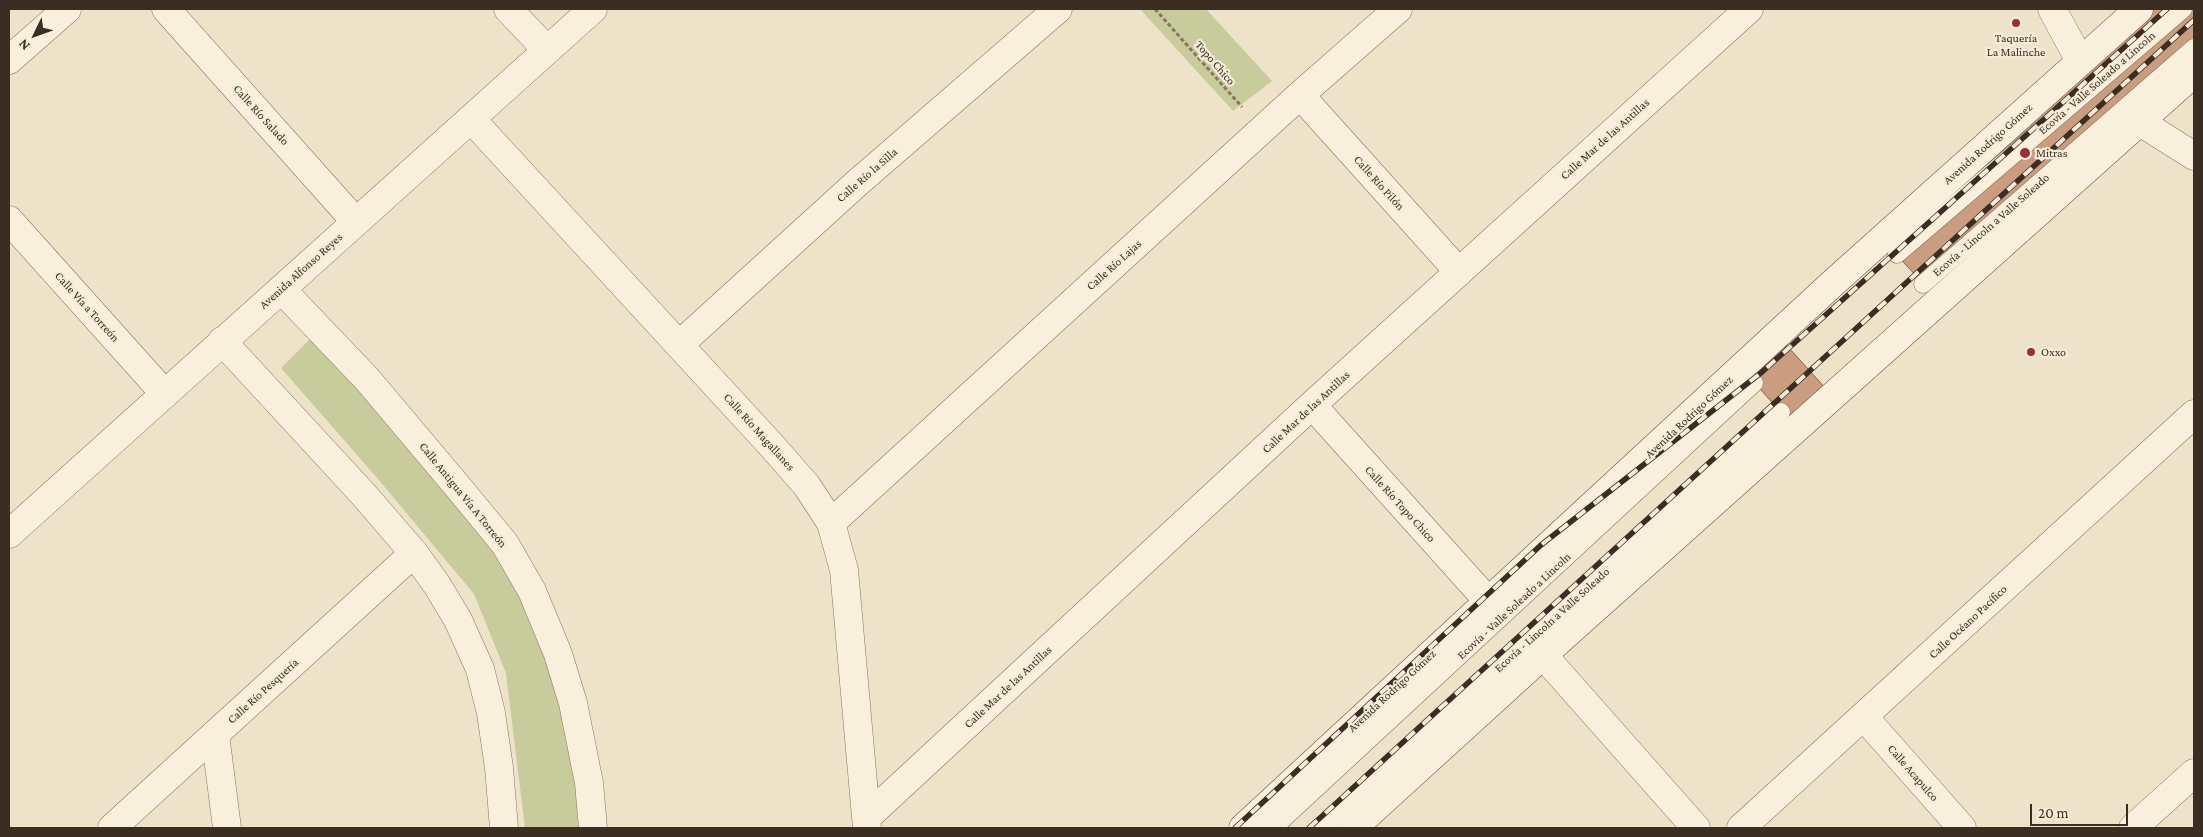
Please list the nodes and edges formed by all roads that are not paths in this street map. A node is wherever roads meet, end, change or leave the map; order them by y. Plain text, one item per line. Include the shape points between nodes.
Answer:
1 (67, 9) edge
2 (166, 9) edge
3 (508, 9) edge
4 (593, 9) edge
5 (1058, 9) edge
6 (1398, 9) edge
7 (1748, 9) edge
8 (2052, 9) edge
9 (2139, 9) edge
10 (2183, 9) edge
11 (2194, 48) edge
12 (546, 49) junction
13 (9, 60) edge
14 (2080, 61) junction
15 (2194, 73) edge
16 (1300, 94) junction
17 (472, 120) junction
18 (2140, 122) junction
19 (2194, 156) edge
20 (9, 220) edge
21 (356, 222) junction
22 (1896, 254) dead end
23 (1459, 272) junction
24 (1923, 284) dead end
25 (281, 289) junction
26 (222, 341) junction
27 (679, 345) junction
28 (1754, 383) dead end
29 (164, 394) junction
30 (1312, 405) junction
31 (1781, 412) dead end
32 (2194, 414) edge
33 (831, 523) junction
34 (9, 534) edge
35 (414, 553) junction
36 (1488, 602) junction
37 (1543, 655) junction
38 (1864, 717) junction
39 (215, 734) junction
40 (2194, 773) edge
41 (867, 823) edge
42 (112, 828) edge
43 (227, 828) edge
44 (504, 828) edge
45 (593, 828) edge
46 (1243, 828) edge
47 (1272, 828) edge
48 (1324, 828) edge
49 (1353, 828) edge
50 (1696, 828) edge
51 (1741, 828) edge
52 (1962, 828) edge
53 (2133, 828) edge

1 - 13 street
2 - 21 street, Calle Río Salado
3 - 12 street
4 - 12 street, Avenida Alfonso Reyes
5 - 27 street, Calle Río la Silla via 856,184
6 - 16 street, Calle Río Lajas
7 - 23 street, Calle Mar de las Antillas
8 - 14 street
9 - 14 street, Avenida Rodrigo Gómez
10 - 22 lane, Ecovía - Valle Soleado a Lincoln
11 - 24 lane, Ecovía - Lincoln a Valle Soleado
12 - 17 street, Avenida Alfonso Reyes
14 - 36 street, Avenida Rodrigo Gómez via 1833,283
15 - 18 street
16 - 23 street, Calle Río Pilón
16 - 33 street, Calle Río Lajas
17 - 21 street, Avenida Alfonso Reyes
17 - 27 street, Calle Río Magallanes
18 - 19 street
18 - 37 street
20 - 29 street, Calle Vía a Torreón
21 - 25 street, Avenida Alfonso Reyes
23 - 30 street, Calle Mar de las Antillas
25 - 26 street, Avenida Alfonso Reyes
25 - 45 street, Calle Antigua Vía A Torreón via 367,380 446,473 505,544 523,575 558,654 573,702 589,783
26 - 29 street, Avenida Alfonso Reyes
26 - 35 street
27 - 33 street, Calle Río Magallanes via 807,486
28 - 47 lane, Ecovía - Valle Soleado a Lincoln
29 - 34 street, Avenida Alfonso Reyes
30 - 36 street, Calle Río Topo Chico
30 - 41 street, Calle Mar de las Antillas
31 - 48 lane, Ecovía - Lincoln a Valle Soleado
32 - 38 street, Calle Océano Pacífico
33 - 41 street, Calle Río Magallanes via 844,570
35 - 39 street, Calle Río Pesquería
35 - 44 street via 458,620 480,669 491,713
36 - 46 street, Avenida Rodrigo Gómez
37 - 49 street
37 - 50 street
38 - 51 street, Calle Océano Pacífico
38 - 52 street, Calle Acapulco
39 - 42 street, Calle Río Pesquería
39 - 43 street
40 - 53 street

